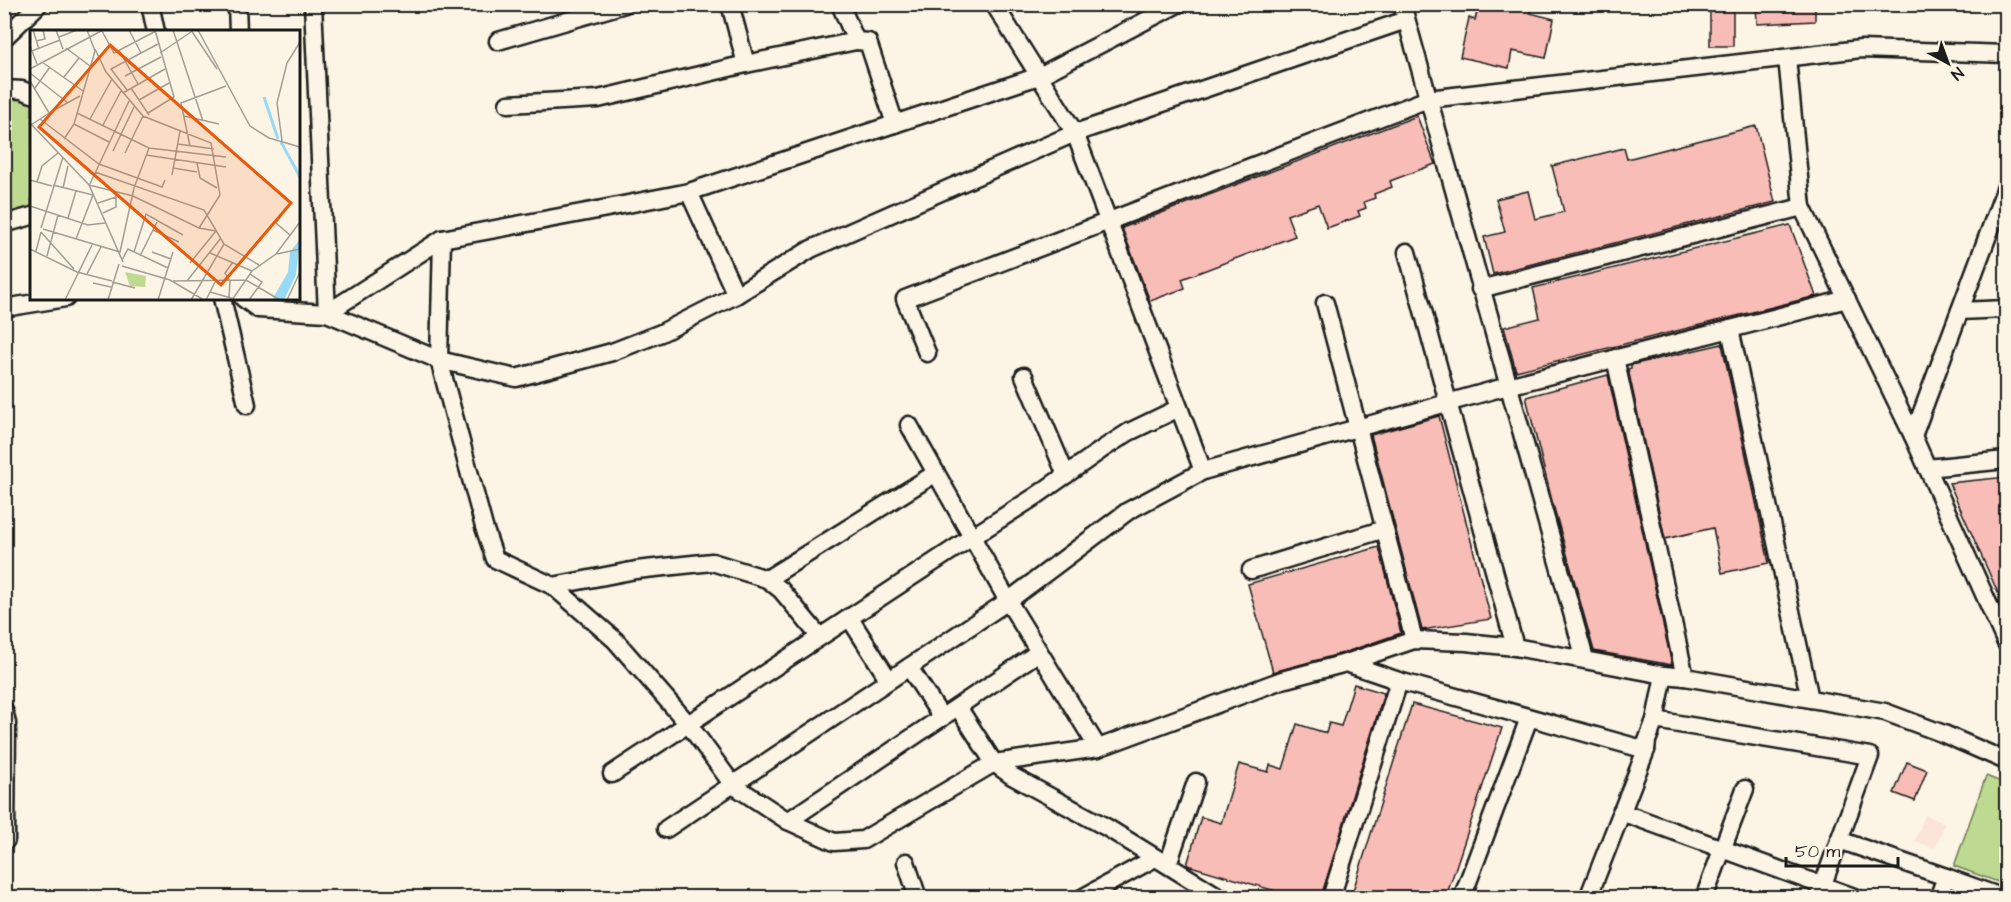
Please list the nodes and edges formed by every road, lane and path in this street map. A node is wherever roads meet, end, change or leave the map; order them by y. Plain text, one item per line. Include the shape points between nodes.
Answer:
1 (39, 4) edge
2 (150, 4) edge
3 (237, 4) edge
4 (313, 4) edge
5 (625, 4) edge
6 (730, 4) edge
7 (840, 4) edge
8 (994, 4) edge
9 (1166, 7) edge
10 (1404, 12) edge
11 (156, 30) edge
12 (238, 30) edge
13 (4, 38) edge
14 (498, 41) dead end
15 (856, 41) junction
16 (2007, 54) edge
17 (1787, 58) junction
18 (746, 64) junction
19 (1039, 76) junction
20 (4, 89) edge
21 (30, 93) edge
22 (1428, 99) junction
23 (508, 104) dead end
24 (895, 124) junction
25 (1075, 133) junction
26 (2007, 187) edge
27 (689, 192) junction
28 (1802, 207) junction
29 (30, 217) edge
30 (1108, 221) junction
31 (4, 224) edge
32 (442, 239) junction
33 (1407, 252) dead end
34 (1480, 289) junction
35 (736, 295) junction
36 (1847, 299) junction
37 (54, 300) edge
38 (222, 300) edge
39 (1325, 303) dead end
40 (258, 304) edge
41 (4, 308) edge
42 (2007, 309) edge
43 (1960, 311) junction
44 (327, 313) junction
45 (1730, 329) junction
46 (927, 353) dead end
47 (1615, 358) junction
48 (440, 360) junction
49 (1024, 376) dead end
50 (1508, 386) junction
51 (1448, 402) junction
52 (247, 405) dead end
53 (1179, 408) junction
54 (909, 425) dead end
55 (1358, 427) junction
56 (1913, 436) junction
57 (2007, 460) edge
58 (1927, 468) junction
59 (1203, 471) junction
60 (936, 473) junction
61 (1066, 475) junction
62 (1385, 530) junction
63 (972, 537) junction
64 (1251, 570) dead end
65 (766, 579) junction
66 (553, 586) junction
67 (1008, 601) junction
68 (849, 617) junction
69 (820, 637) junction
70 (1414, 640) junction
71 (2007, 642) edge
72 (1515, 647) junction
73 (1039, 652) junction
74 (1585, 659) junction
75 (1346, 663) junction
76 (909, 667) junction
77 (1664, 675) junction
78 (1685, 677) junction
79 (889, 681) junction
80 (1399, 681) junction
81 (1810, 699) junction
82 (958, 707) junction
83 (4, 710) edge
84 (942, 718) junction
85 (1528, 718) junction
86 (1655, 720) junction
87 (689, 725) junction
88 (1098, 748) junction
89 (1647, 750) junction
90 (2007, 761) edge
91 (994, 763) junction
92 (612, 774) dead end
93 (1196, 782) dead end
94 (733, 785) junction
95 (1744, 789) dead end
96 (1621, 812) junction
97 (788, 822) junction
98 (666, 830) dead end
99 (6, 840) edge
100 (1839, 840) junction
101 (1723, 848) junction
102 (1162, 861) junction
103 (906, 862) dead end
104 (1946, 877) junction
105 (1820, 892) edge
106 (918, 897) edge
107 (1082, 897) edge
108 (1221, 897) edge
109 (1330, 897) edge
110 (1462, 897) edge
111 (1588, 897) edge
112 (1704, 897) edge
113 (1857, 897) edge
114 (1938, 897) edge
115 (2004, 897) edge

1 - 13 street
2 - 11 street
3 - 12 street
4 - 44 street
5 - 14 street
6 - 18 street
7 - 15 street
8 - 19 street
9 - 19 street
10 - 22 street
10 - 25 street
15 - 18 street
15 - 24 street via 868,42
16 - 17 street via 1861,49
17 - 22 street
17 - 28 street
18 - 23 street via 598,99
19 - 24 street
19 - 25 street
20 - 21 street
22 - 30 street
22 - 34 street
24 - 27 street
25 - 30 street
25 - 35 street via 811,249
26 - 43 street
27 - 32 street
27 - 35 street
28 - 34 street
28 - 36 street
29 - 31 street
30 - 46 street via 905,299
30 - 53 street
32 - 44 street
32 - 48 street
33 - 51 street
34 - 50 street
35 - 48 street via 661,333 612,352 516,378
36 - 45 street
36 - 56 street
37 - 41 street
38 - 52 street
39 - 55 street
40 - 44 street
42 - 43 street
43 - 56 street
44 - 48 street
45 - 47 street
45 - 81 street
47 - 50 street
47 - 78 street
48 - 66 street via 495,559
49 - 61 street
50 - 51 street
50 - 74 street
51 - 55 street
51 - 72 street
53 - 59 street
53 - 61 street via 1129,432
54 - 60 street
55 - 59 street
55 - 62 street
56 - 58 street
57 - 58 street
58 - 71 street
59 - 67 street via 1128,511
60 - 63 street
60 - 65 street
61 - 63 street
62 - 64 street
62 - 70 street
63 - 67 street
63 - 68 street
65 - 66 street via 712,562 636,570
65 - 69 street via 781,590
66 - 87 street via 615,640
67 - 73 street
67 - 76 street
68 - 69 street
68 - 79 street
69 - 87 street
70 - 72 street
70 - 75 street
72 - 74 street
73 - 82 street
73 - 88 street
74 - 77 street
75 - 80 street
75 - 88 street via 1282,680
76 - 79 street
76 - 84 street
77 - 78 street
77 - 86 street
78 - 81 street
79 - 94 street
80 - 85 street
80 - 109 street
81 - 90 street via 1885,712
82 - 84 street
82 - 91 street
83 - 99 street
84 - 97 street
85 - 89 street
85 - 110 street
86 - 89 street
86 - 100 street via 1869,756
87 - 92 street
87 - 94 street
88 - 91 street
89 - 96 street
91 - 97 street via 863,840 834,842
91 - 102 street
93 - 102 street
94 - 97 street
94 - 98 street
95 - 101 street
96 - 101 street
96 - 111 street
100 - 104 street
100 - 105 street
101 - 105 street
101 - 112 street
102 - 107 street
102 - 108 street
103 - 106 street
104 - 114 street
104 - 115 street
105 - 113 street

